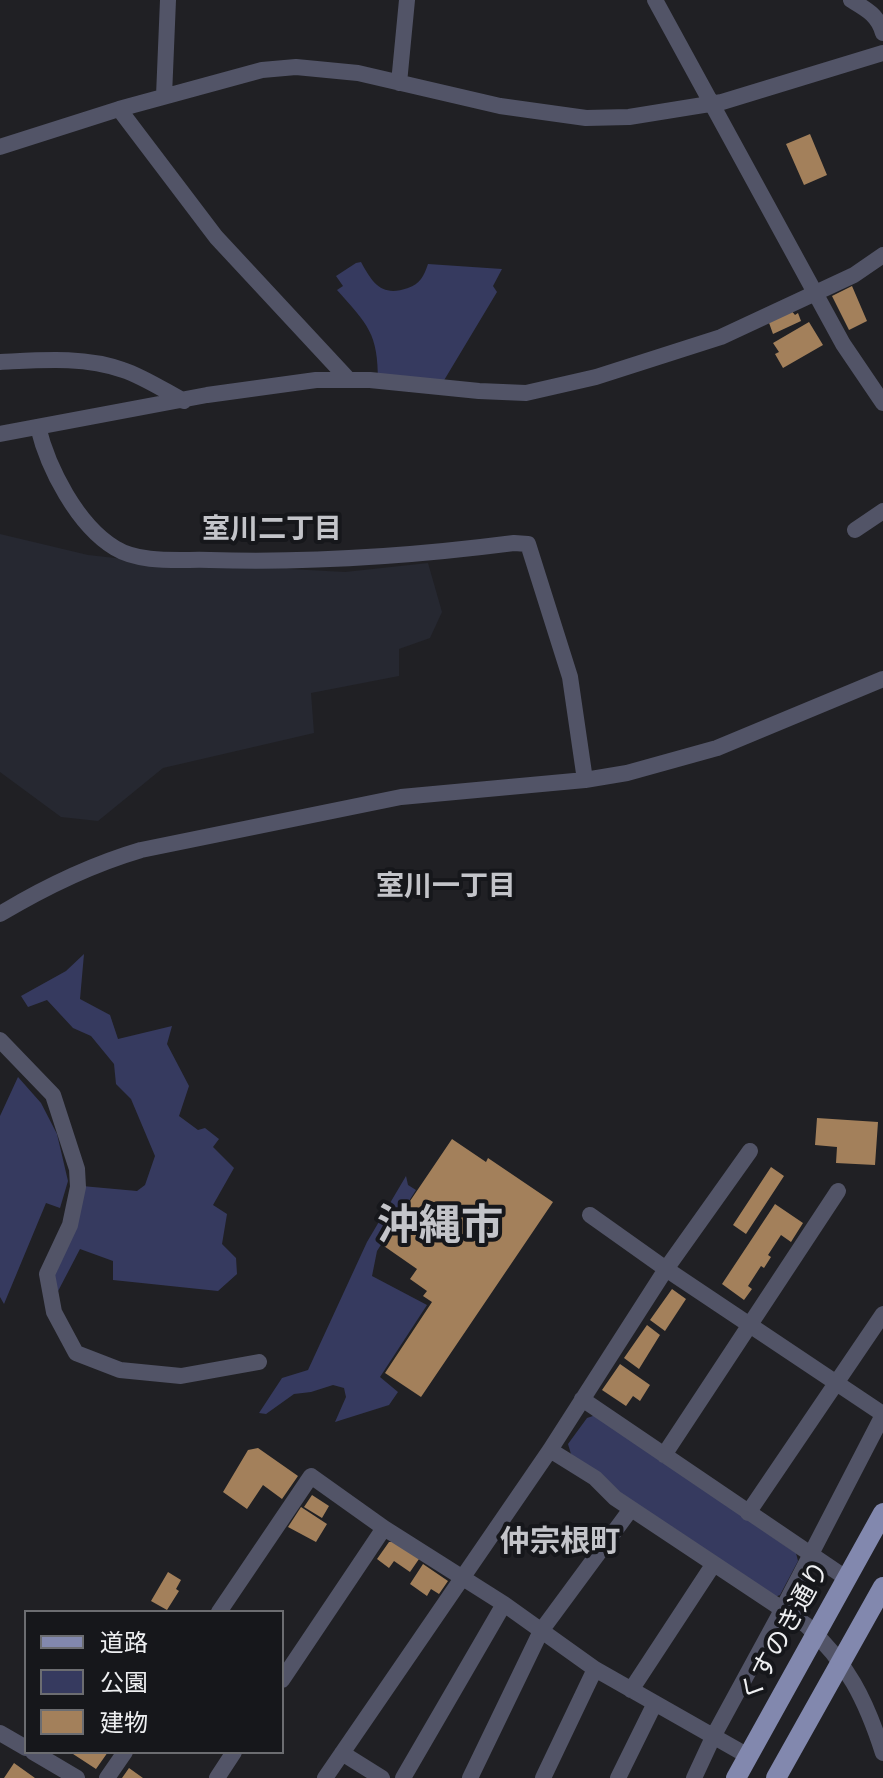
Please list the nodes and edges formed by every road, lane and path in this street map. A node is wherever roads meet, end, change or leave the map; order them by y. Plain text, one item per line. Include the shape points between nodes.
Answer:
1 (168, 0) edge
2 (407, 0) edge
3 (655, 0) edge
4 (851, 0) edge
5 (883, 33) edge
6 (883, 53) edge
7 (399, 83) junction
8 (164, 96) junction
9 (711, 105) junction
10 (119, 109) junction
11 (0, 147) edge
12 (883, 255) edge
13 (0, 362) edge
14 (348, 379) junction
15 (184, 401) junction
16 (883, 403) edge
17 (38, 427) junction
18 (0, 434) edge
19 (883, 511) edge
20 (855, 530) dead end
21 (883, 679) edge
22 (585, 780) junction
23 (0, 914) edge
24 (0, 1040) edge
25 (750, 1151) dead end
26 (838, 1191) dead end
27 (590, 1215) dead end
28 (666, 1269) junction
29 (883, 1314) edge
30 (750, 1325) junction
31 (259, 1362) dead end
32 (838, 1382) junction
33 (582, 1399) junction
34 (883, 1414) edge
35 (550, 1450) junction
36 (664, 1455) junction
37 (631, 1509) junction
38 (748, 1513) junction
39 (883, 1513) edge
40 (384, 1528) junction
41 (811, 1554) junction
42 (713, 1565) junction
43 (462, 1578) junction
44 (846, 1578) junction
45 (883, 1587) edge
46 (504, 1604) junction
47 (220, 1610) edge
48 (782, 1610) junction
49 (541, 1631) junction
50 (817, 1635) junction
51 (842, 1661) junction
52 (595, 1669) junction
53 (284, 1677) edge
54 (631, 1690) junction
55 (655, 1703) junction
56 (0, 1733) edge
57 (714, 1735) junction
58 (24, 1747) edge
59 (342, 1753) junction
60 (883, 1753) edge
61 (36, 1754) edge
62 (124, 1754) edge
63 (233, 1754) edge
64 (748, 1756) junction
65 (77, 1778) edge
66 (107, 1778) edge
67 (217, 1778) edge
68 (325, 1778) edge
69 (382, 1778) edge
70 (403, 1778) edge
71 (470, 1778) edge
72 (543, 1778) edge
73 (618, 1778) edge
74 (694, 1778) edge
75 (736, 1778) edge
76 (776, 1778) edge

1 - 8 street
2 - 7 street
3 - 9 street
4 - 5 street via 870,11
6 - 9 street
7 - 8 street via 296,67 262,70
7 - 9 street via 500,106 586,118
8 - 10 street
9 - 16 street via 843,344
10 - 11 street
10 - 14 street via 216,237
12 - 14 street via 854,275 721,337 596,377 526,393
13 - 15 street via 85,362 123,370
14 - 15 street
15 - 17 street
17 - 18 street
17 - 22 street via 48,463 71,502 97,534 135,556 288,562 528,544 570,677
19 - 20 street
21 - 22 street via 717,748
22 - 23 street via 401,797 141,850 63,879
24 - 31 street via 53,1095 77,1169 70,1225 47,1274 54,1312 76,1353 120,1370 181,1376
25 - 28 street
26 - 30 street
27 - 28 street
28 - 30 street
28 - 33 street
29 - 32 street
30 - 32 street
30 - 36 street
32 - 34 street
32 - 38 street
33 - 35 street
33 - 36 street
34 - 41 street
35 - 37 street
35 - 43 street
36 - 38 street
37 - 42 street
37 - 49 street
38 - 41 street
39 - 44 main road, くすのき通り
40 - 43 street
40 - 47 street via 311,1476
40 - 53 street
41 - 44 street
41 - 48 street
42 - 48 street
42 - 54 street
43 - 46 street
43 - 59 street
44 - 50 main road, くすのき通り
45 - 51 main road
46 - 49 street
46 - 70 street
48 - 50 street
48 - 57 street
49 - 52 street
49 - 71 street
50 - 51 street
50 - 64 main road, くすのき通り
51 - 60 street
51 - 76 main road
52 - 54 street
52 - 72 street
54 - 55 street
55 - 57 street
55 - 73 street
56 - 58 street
57 - 64 street
57 - 74 street
59 - 68 street
59 - 69 street
61 - 65 street
62 - 66 street
63 - 67 street
64 - 75 main road, くすのき通り

